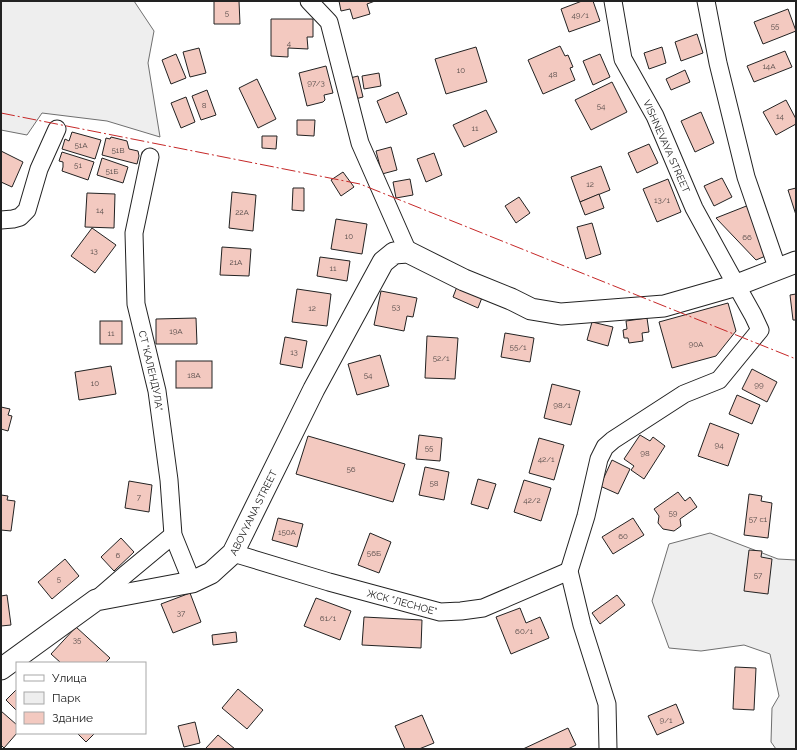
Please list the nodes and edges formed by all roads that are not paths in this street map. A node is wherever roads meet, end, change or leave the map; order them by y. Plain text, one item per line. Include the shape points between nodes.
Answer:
1 (309, 1) edge
2 (613, 1) edge
3 (706, 1) edge
4 (57, 129) dead end
5 (150, 157) dead end
6 (1, 220) edge
7 (408, 252) junction
8 (787, 266) edge
9 (737, 285) junction
10 (174, 535) junction
11 (234, 553) junction
12 (569, 571) junction
13 (192, 582) junction
14 (96, 600) junction
15 (1, 669) edge
16 (608, 749) edge

1 - 7 street via 329,22 360,143
2 - 9 street, VISHNEVAYA STREET via 624,59 655,116 694,208
3 - 8 street via 746,177
4 - 6 street via 39,169 27,210 20,217
5 - 10 street, СТ "КАЛЕНДУЛА" via 134,233 136,304 157,391
7 - 9 street via 531,309 561,314 664,306
7 - 11 street, ABOVYANA STREET via 394,253 383,262 314,389
8 - 9 street
9 - 12 street, VISHNEVAYA STREET via 760,330 718,380 684,394 605,447
10 - 13 street, СТ "КАЛЕНДУЛА"
10 - 14 street
11 - 12 street, ЖСК "ЛЕСНОЕ" via 440,612 483,608
11 - 13 street, ABOVYANA STREET via 211,573
12 - 16 street via 582,625 607,704
13 - 14 street, ABOVYANA STREET
14 - 15 street, ABOVYANA STREET

